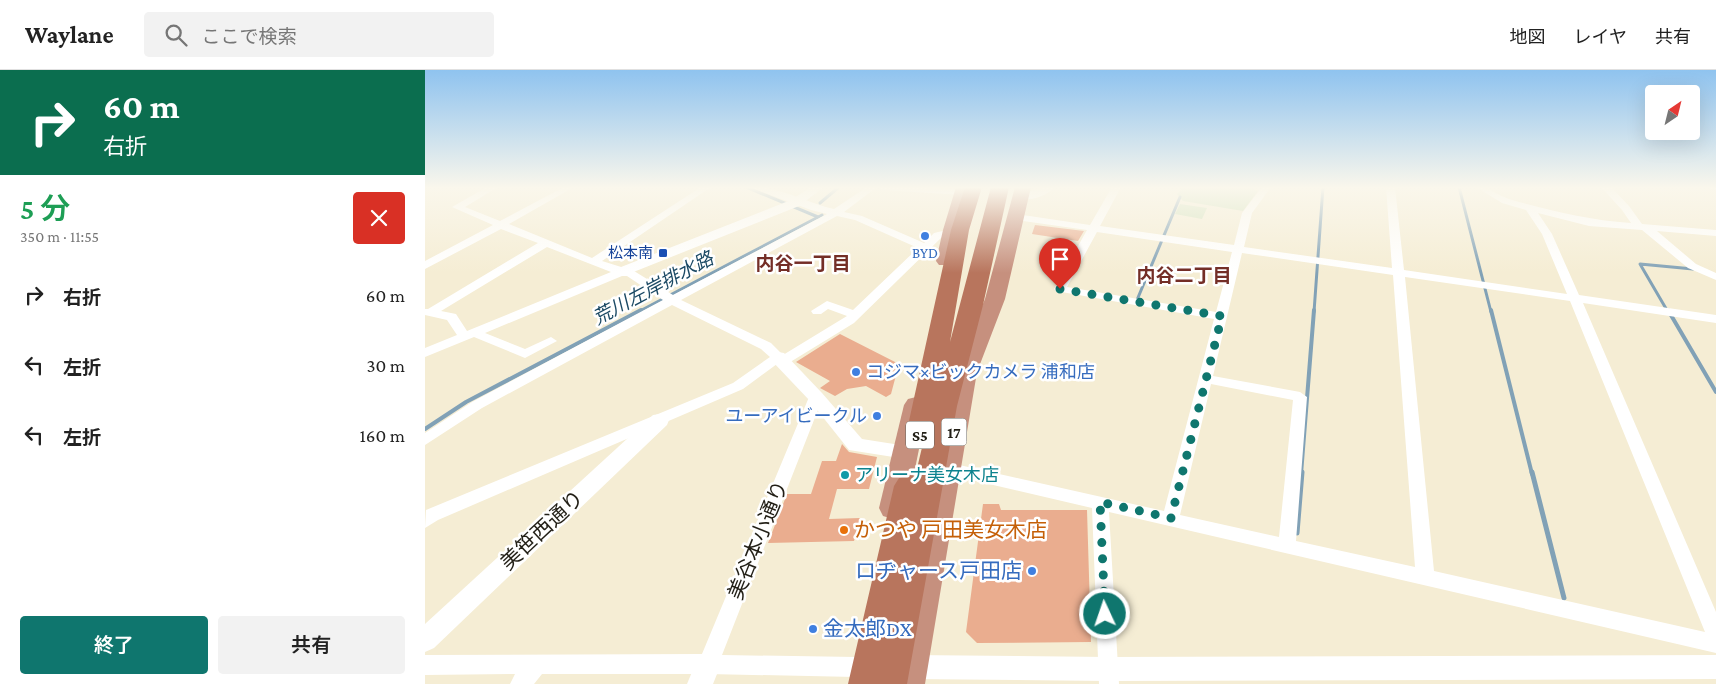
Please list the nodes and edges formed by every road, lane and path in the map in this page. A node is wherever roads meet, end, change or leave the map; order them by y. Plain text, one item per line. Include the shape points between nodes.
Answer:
1 (478, 216) edge
2 (518, 216) edge
3 (663, 216) edge
4 (764, 216) edge
5 (826, 216) edge
6 (847, 216) edge
7 (957, 216) edge
8 (962, 216) edge
9 (1006, 216) edge
10 (1010, 216) edge
11 (1064, 216) edge
12 (1100, 216) edge
13 (1246, 216) edge
14 (1394, 216) edge
15 (1535, 216) edge
16 (1563, 216) edge
17 (1632, 216) edge
18 (501, 225) junction
19 (1093, 228) junction
20 (1642, 228) junction
21 (951, 232) junction
22 (1716, 233) edge
23 (547, 243) junction
24 (925, 247) junction
25 (1239, 249) junction
26 (593, 262) junction
27 (425, 266) edge
28 (621, 272) junction
29 (1399, 272) junction
30 (1715, 277) edge
31 (668, 297) junction
32 (1574, 298) junction
33 (817, 311) dead end
34 (428, 312) edge
35 (855, 315) junction
36 (1222, 316) junction
37 (1716, 319) edge
38 (469, 335) junction
39 (551, 341) dead end
40 (425, 353) edge
41 (780, 359) junction
42 (1206, 379) junction
43 (816, 397) junction
44 (660, 420) junction
45 (425, 440) edge
46 (906, 452) junction
47 (947, 468) junction
48 (1100, 502) junction
49 (427, 516) edge
50 (1171, 518) junction
51 (1287, 544) junction
52 (1425, 576) junction
53 (1716, 635) edge
54 (425, 640) edge
55 (1716, 644) edge
56 (539, 663) junction
57 (425, 665) edge
58 (1716, 667) edge
59 (704, 674) edge
60 (909, 676) edge
61 (1108, 677) edge
62 (859, 678) edge
63 (520, 684) edge
64 (888, 684) edge

1 - 18 street
2 - 18 street
3 - 26 street
4 - 28 street
5 - 31 street via 822,222
6 - 24 street
7 - 21 highway
8 - 62 highway, S5 via 927,404
9 - 64 highway, S5 via 972,305 944,406
10 - 47 highway, 17 via 995,299 965,372
11 - 19 street
12 - 19 street
13 - 25 street
14 - 29 street
15 - 32 street via 1547,234
16 - 20 street via 1603,225
17 - 20 street
18 - 23 street
18 - 27 street
19 - 25 street
19 - 36 street via 1060,289
20 - 22 street
20 - 30 street via 1692,266
21 - 24 street via 938,235
21 - 46 highway
23 - 26 street
23 - 34 street
24 - 35 street
25 - 29 street
25 - 36 street
26 - 28 street
28 - 31 street via 630,273
28 - 38 street
29 - 32 street
29 - 52 street
31 - 41 street via 766,346
31 - 45 street via 477,405
32 - 37 street
32 - 53 street
33 - 35 street via 827,306
34 - 38 street via 452,317
35 - 41 street
36 - 42 street
38 - 39 street via 525,354
38 - 40 street
41 - 43 street
41 - 44 street via 737,386
42 - 50 street
42 - 51 street via 1300,397
43 - 46 street via 856,445
43 - 59 street, 美谷本小通り
44 - 49 street
44 - 54 street, 美笹西通り
46 - 62 highway
47 - 48 street
47 - 60 highway, 17
48 - 50 street
48 - 61 street
50 - 51 street
51 - 52 street
52 - 55 street
56 - 57 street
56 - 59 street
56 - 63 street
58 - 61 street
59 - 62 street
60 - 61 street

